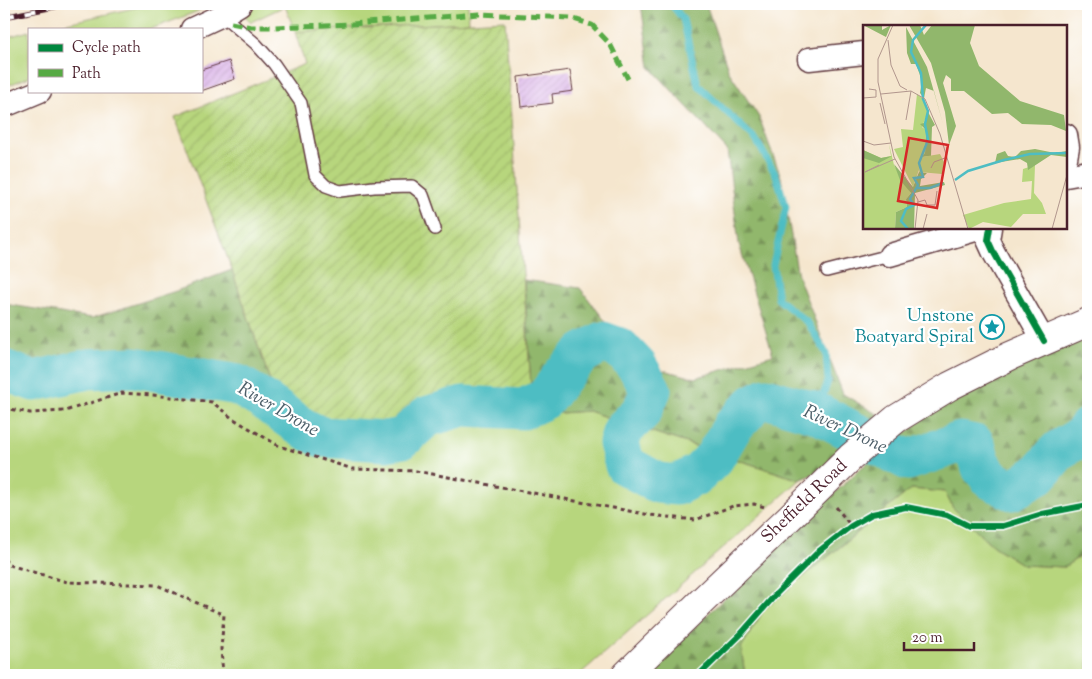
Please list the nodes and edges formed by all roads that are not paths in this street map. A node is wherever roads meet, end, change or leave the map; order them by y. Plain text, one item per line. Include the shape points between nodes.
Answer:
1 (231, 9) edge
2 (194, 28) edge
3 (863, 53) edge
4 (809, 59) dead end
5 (38, 92) edge
6 (4, 106) edge
7 (1088, 172) edge
8 (1067, 176) edge
9 (435, 229) dead end
10 (979, 229) edge
11 (990, 229) edge
12 (890, 255) joint
13 (827, 272) dead end
14 (1088, 322) edge
15 (1044, 341) junction
16 (626, 675) edge

1 - 2 street
1 - 9 lane via 301,103 316,175 326,186 340,191 412,186 423,195
3 - 4 street
5 - 6 street
7 - 8 street
10 - 12 street
11 - 15 street via 988,240 994,253
12 - 13 lane
14 - 15 main road, Sheffield Road
15 - 16 main road, Sheffield Road via 950,386 896,419 851,457

